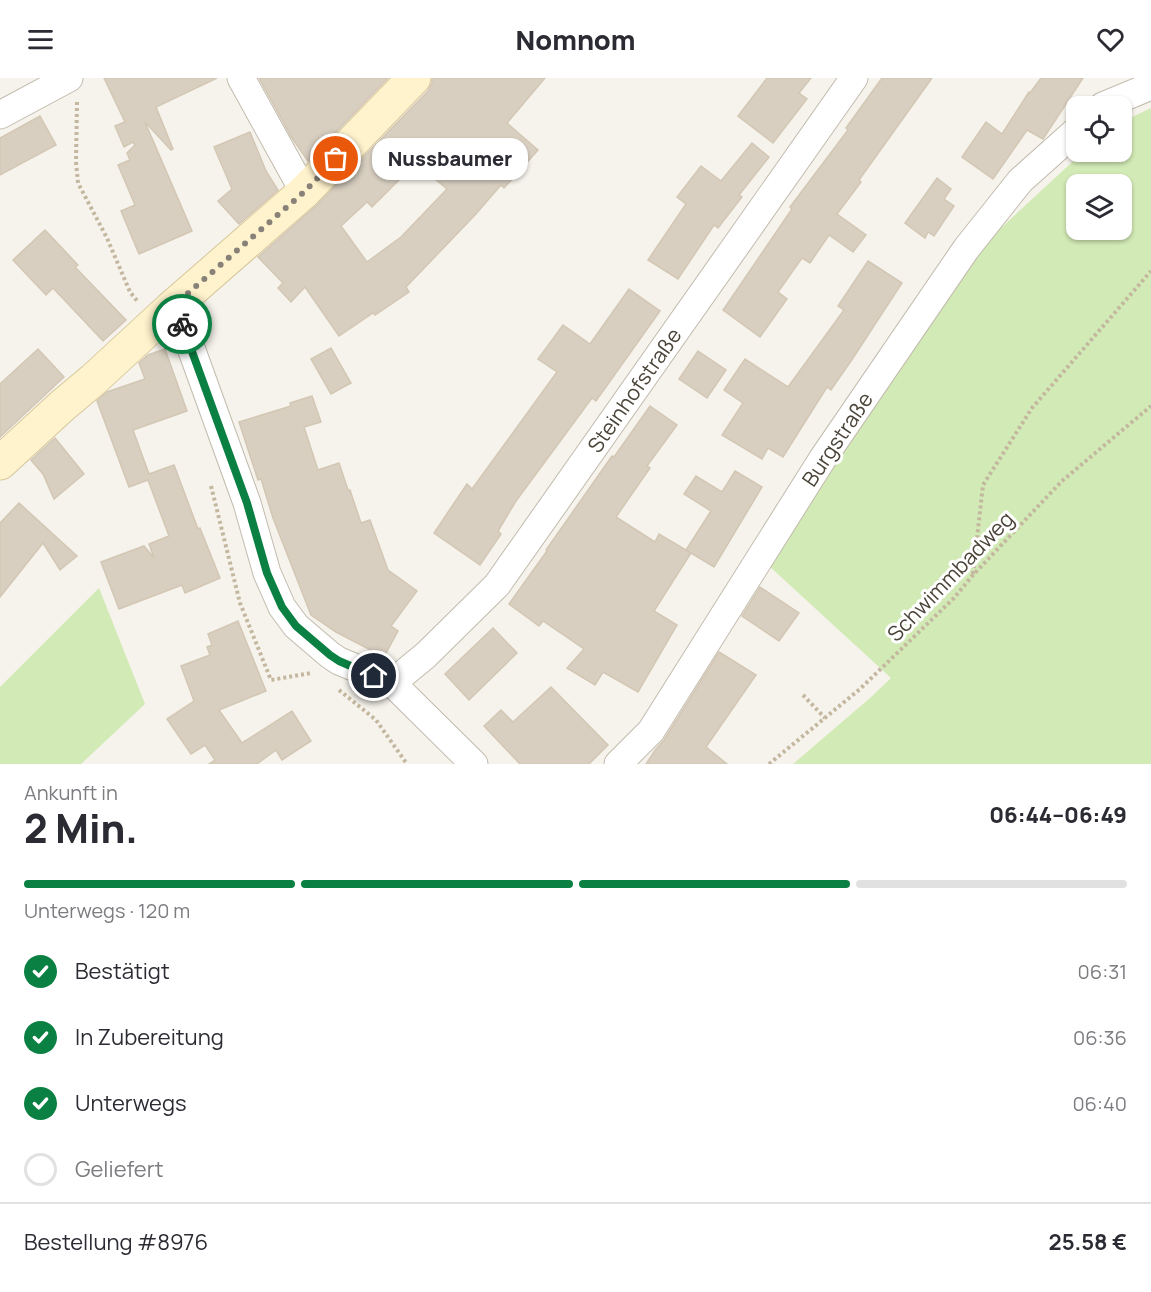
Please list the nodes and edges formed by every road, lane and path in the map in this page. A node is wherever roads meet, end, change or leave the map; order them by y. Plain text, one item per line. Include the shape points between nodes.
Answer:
1 (241, 78) edge
2 (414, 78) edge
3 (854, 78) edge
4 (1118, 78) edge
5 (1151, 86) edge
6 (73, 87) edge
7 (1108, 96) edge
8 (1127, 96) edge
9 (0, 115) edge
10 (1066, 139) edge
11 (304, 192) junction
12 (1151, 271) edge
13 (163, 316) junction
14 (1151, 406) edge
15 (0, 464) edge
16 (973, 575) junction
17 (392, 683) junction
18 (332, 684) dead end
19 (803, 695) dead end
20 (825, 718) junction
21 (407, 764) edge
22 (474, 764) edge
23 (618, 764) edge
24 (770, 764) edge

1 - 11 street
2 - 11 street
3 - 17 street, Steinhofstraße via 497,585
4 - 7 street
5 - 8 street
6 - 9 street
6 - 13 path via 78,183 130,292
10 - 23 street, Burgstraße via 1020,181 966,249 823,458 651,731
11 - 13 street
12 - 16 path via 1032,408 983,485
13 - 15 street
13 - 17 street via 182,323 282,607 296,626 330,655
14 - 16 path, Schwimmbadweg via 1062,481
16 - 20 path, Schwimmbadweg via 860,689
17 - 22 street
18 - 21 path via 376,720
19 - 20 path
20 - 24 path, Schwimmbadweg

